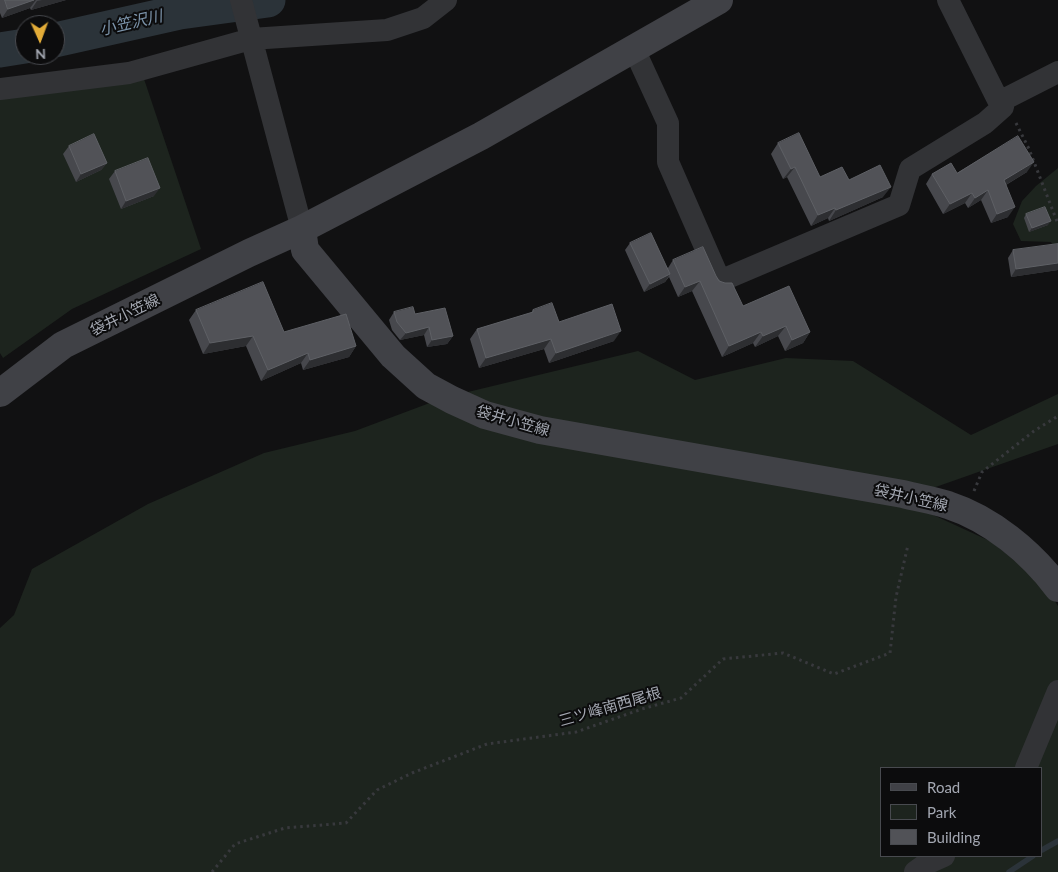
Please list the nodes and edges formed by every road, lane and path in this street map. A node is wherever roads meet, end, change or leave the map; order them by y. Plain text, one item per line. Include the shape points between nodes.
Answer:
1 (241, 0) edge
2 (446, 0) edge
3 (720, 0) edge
4 (948, 0) edge
5 (251, 39) junction
6 (634, 49) junction
7 (1058, 72) edge
8 (0, 89) edge
9 (1001, 104) junction
10 (1058, 224) edge
11 (302, 229) junction
12 (0, 393) edge
13 (1058, 416) edge
14 (965, 512) junction
15 (908, 545) dead end
16 (1058, 588) edge
17 (1058, 691) edge
18 (1026, 767) edge
19 (942, 857) edge
20 (212, 872) edge
21 (916, 872) edge

1 - 5 street
2 - 5 street via 423,18 386,30
3 - 6 main road
4 - 9 street
5 - 8 street via 129,73
5 - 11 street
6 - 9 street via 668,123 668,162 720,281 900,205 910,169 985,123
6 - 11 main road via 482,136
7 - 9 street
9 - 10 path via 1029,149
11 - 12 main road, 袋井小笠線 via 63,345
11 - 14 main road, 袋井小笠線 via 305,250 392,356 426,386 485,415 540,430 903,494
13 - 14 path via 982,472
14 - 16 main road, 袋井小笠線 via 1025,552
15 - 20 path, 三ツ峰南西尾根 via 896,597 890,653 834,674 783,653 723,659 680,698 576,732 487,744 378,790 346,823 285,828 235,844
17 - 18 street
19 - 21 street

